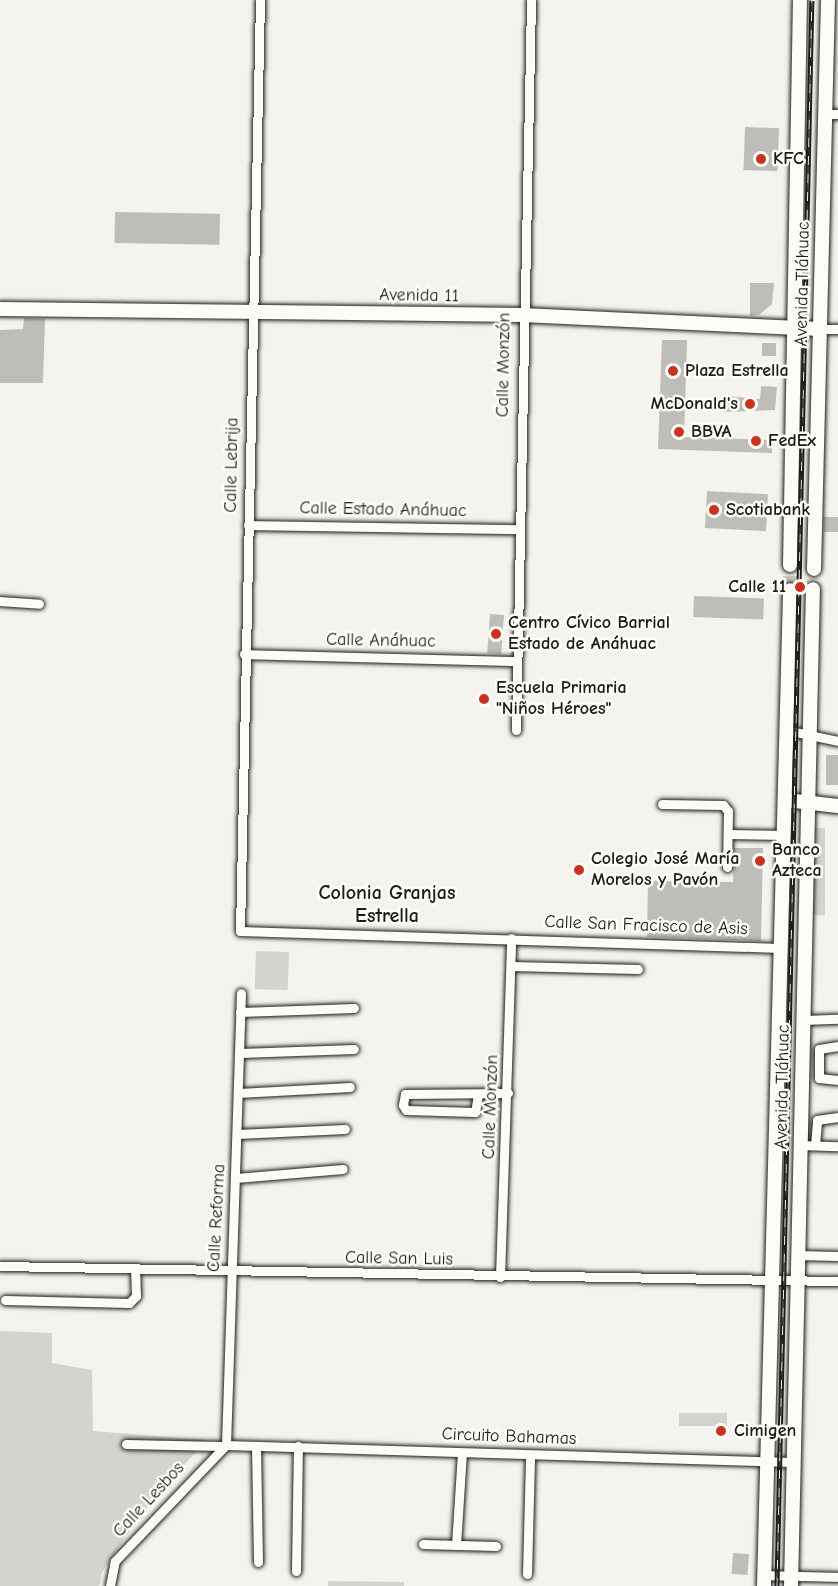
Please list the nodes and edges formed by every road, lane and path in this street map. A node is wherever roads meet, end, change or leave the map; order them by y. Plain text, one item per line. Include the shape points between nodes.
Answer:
1 (260, 0) edge
2 (531, 0) edge
3 (800, 0) edge
4 (828, 0) edge
5 (831, 114) edge
6 (0, 309) edge
7 (252, 314) junction
8 (522, 315) junction
9 (796, 328) junction
10 (820, 329) junction
11 (838, 329) edge
12 (248, 525) junction
13 (517, 529) junction
14 (790, 565) tunnel mouth
15 (814, 569) dead end
16 (813, 588) dead end
17 (790, 590) tunnel mouth
18 (0, 601) edge
19 (39, 604) dead end
20 (244, 654) junction
21 (516, 661) junction
22 (516, 730) dead end
23 (786, 730) junction
24 (810, 736) junction
25 (838, 741) edge
26 (808, 799) junction
27 (786, 800) junction
28 (662, 804) dead end
29 (838, 806) edge
30 (728, 834) junction
31 (785, 835) junction
32 (727, 867) dead end
33 (240, 931) joint
34 (511, 938) junction
35 (780, 948) junction
36 (511, 966) junction
37 (638, 969) dead end
38 (241, 993) dead end
39 (354, 1008) dead end
40 (240, 1012) junction
41 (838, 1019) edge
42 (803, 1020) junction
43 (838, 1046) edge
44 (354, 1049) dead end
45 (240, 1053) junction
46 (838, 1080) edge
47 (350, 1087) dead end
48 (238, 1093) junction
49 (508, 1093) junction
50 (478, 1094) junction
51 (838, 1117) edge
52 (345, 1129) dead end
53 (237, 1134) junction
54 (800, 1145) junction
55 (815, 1145) junction
56 (838, 1146) edge
57 (343, 1169) dead end
58 (236, 1178) junction
59 (797, 1255) junction
60 (838, 1256) edge
61 (0, 1266) edge
62 (135, 1270) junction
63 (230, 1272) junction
64 (501, 1277) junction
65 (797, 1280) junction
66 (838, 1281) edge
67 (771, 1284) junction
68 (5, 1300) dead end
69 (126, 1444) dead end
70 (224, 1445) junction
71 (256, 1446) junction
72 (298, 1446) junction
73 (462, 1453) junction
74 (530, 1456) junction
75 (766, 1460) junction
76 (792, 1461) junction
77 (423, 1544) dead end
78 (456, 1545) junction
79 (496, 1546) dead end
80 (258, 1562) dead end
81 (296, 1571) dead end
82 (527, 1574) dead end
83 (838, 1577) edge
84 (764, 1580) edge
85 (791, 1581) edge
86 (110, 1586) edge

1 - 7 street, Calle Lebrija
2 - 8 street, Calle Monzón
3 - 9 main road, Avenida Tláhuac
4 - 5 main road, Avenida Tláhuac
5 - 10 main road, Avenida Tláhuac
6 - 7 main road, Avenida 11
7 - 8 main road, Avenida 11
7 - 12 street, Calle Lebrija
8 - 9 main road, Avenida 11
8 - 13 street, Calle Monzón
9 - 10 main road, Avenida 11
9 - 14 main road, Avenida Tláhuac
10 - 11 street, Avenida 11
10 - 15 main road, Avenida Tláhuac
12 - 13 street, Calle Estado Anáhuac
12 - 20 street, Calle Lebrija
13 - 21 street, Calle Monzón
16 - 24 main road, Avenida Tláhuac
17 - 23 main road, Avenida Tláhuac
18 - 19 street
20 - 21 street, Calle Anáhuac
20 - 33 street, Calle Lebrija
21 - 22 street, Calle Monzón
23 - 24 street
23 - 27 main road, Avenida Tláhuac
24 - 25 street
24 - 26 main road, Avenida Tláhuac
26 - 27 main road
26 - 29 main road
26 - 42 main road, Avenida Tláhuac
27 - 31 main road, Avenida Tláhuac
28 - 30 street via 723,805
30 - 31 street
30 - 32 street
31 - 35 main road, Avenida Tláhuac
33 - 34 street, Calle San Fracisco de Asis
34 - 35 street, Calle San Fracisco de Asis
34 - 36 street, Calle Monzón
35 - 67 main road, Avenida Tláhuac
36 - 37 street
36 - 49 street, Calle Monzón
38 - 40 street, Calle Reforma
39 - 40 street
40 - 45 street, Calle Reforma
41 - 42 street
42 - 54 main road, Avenida Tláhuac
43 - 46 street via 819,1049 819,1078
44 - 45 street
45 - 48 street, Calle Reforma
47 - 48 street
48 - 53 street, Calle Reforma
49 - 50 street
49 - 64 street, Calle Monzón
50 - 50 street via 405,1094 403,1105 406,1110 475,1112
51 - 55 street via 817,1120
52 - 53 street
53 - 58 street, Calle Reforma
54 - 55 street
54 - 59 main road, Avenida Tláhuac
55 - 56 street
57 - 58 street
58 - 63 street, Calle Reforma
59 - 60 street
59 - 65 main road, Avenida Tláhuac
61 - 62 street, Calle San Luis
62 - 63 street, Calle San Luis
62 - 68 street via 136,1296 129,1303
63 - 64 street, Calle San Luis
63 - 70 street, Calle Reforma
64 - 67 street, Calle San Luis
65 - 66 street, Calle San Luis
65 - 67 street, Calle San Luis
65 - 76 main road, Avenida Tláhuac
67 - 75 main road, Avenida Tláhuac
69 - 70 street, Circuito Bahamas
70 - 71 street, Circuito Bahamas
70 - 86 street, Calle Lesbos via 116,1561
71 - 72 street, Circuito Bahamas
71 - 80 street
72 - 73 street, Circuito Bahamas
72 - 81 street
73 - 74 street, Circuito Bahamas
73 - 78 street
74 - 75 street, Circuito Bahamas
74 - 82 street
75 - 76 street, Circuito Bahamas
75 - 84 main road, Avenida Tláhuac
76 - 85 main road, Avenida Tláhuac
77 - 78 street
78 - 79 street
83 - 85 street
84 - 85 street

